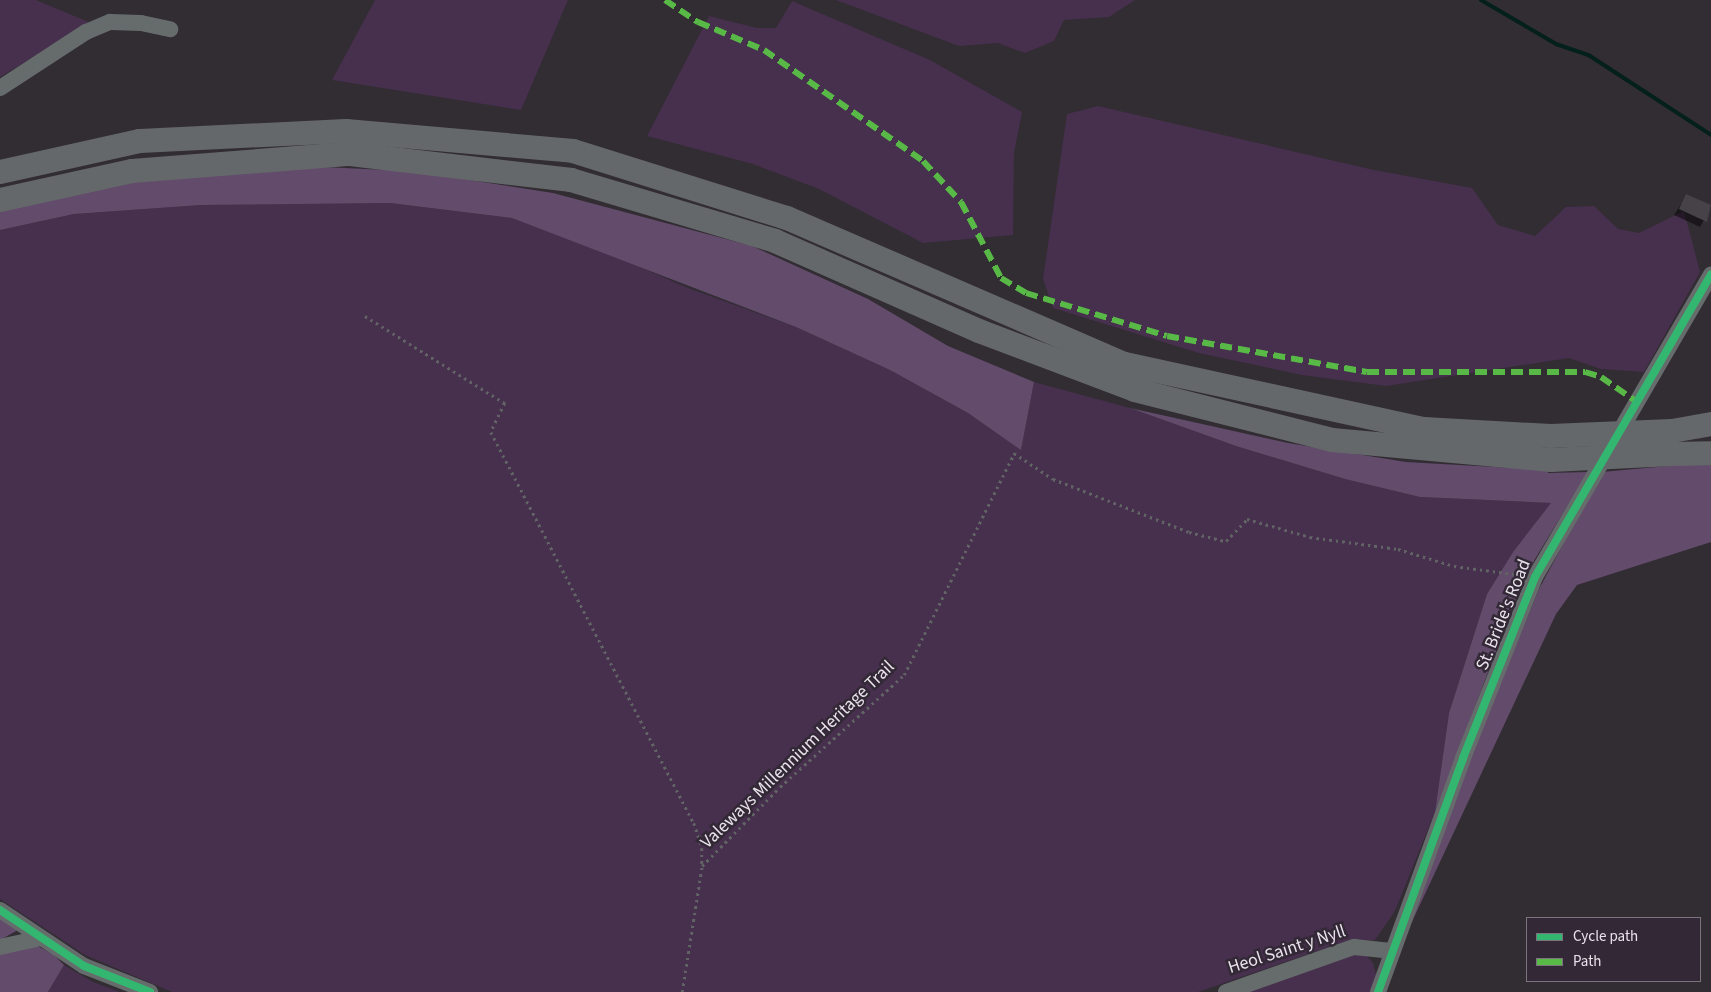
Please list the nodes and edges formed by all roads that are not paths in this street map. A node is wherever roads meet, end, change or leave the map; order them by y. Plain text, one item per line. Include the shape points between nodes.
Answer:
1 (170, 30) dead end
2 (0, 88) edge
3 (0, 172) edge
4 (0, 200) edge
5 (1711, 275) edge
6 (1711, 424) edge
7 (1672, 443) junction
8 (1711, 453) edge
9 (0, 910) edge
10 (41, 938) junction
11 (0, 948) edge
12 (1391, 951) junction
13 (150, 992) edge
14 (1226, 992) edge
15 (1378, 992) edge

1 - 2 street via 141,23 110,22 86,32
3 - 7 highway, bridge via 140,141 346,131 573,152 787,218 1125,364 1424,429
4 - 7 highway, bridge via 132,171 350,154 571,180 774,241 979,331 1135,390 1332,440 1551,460
5 - 12 street, St. Bride's Road via 1535,577
6 - 7 highway
7 - 8 highway
9 - 10 street
10 - 11 street
10 - 13 street via 84,966
12 - 14 street, Heol Saint y Nyll via 1354,947
12 - 15 street, St. Bride's Road

